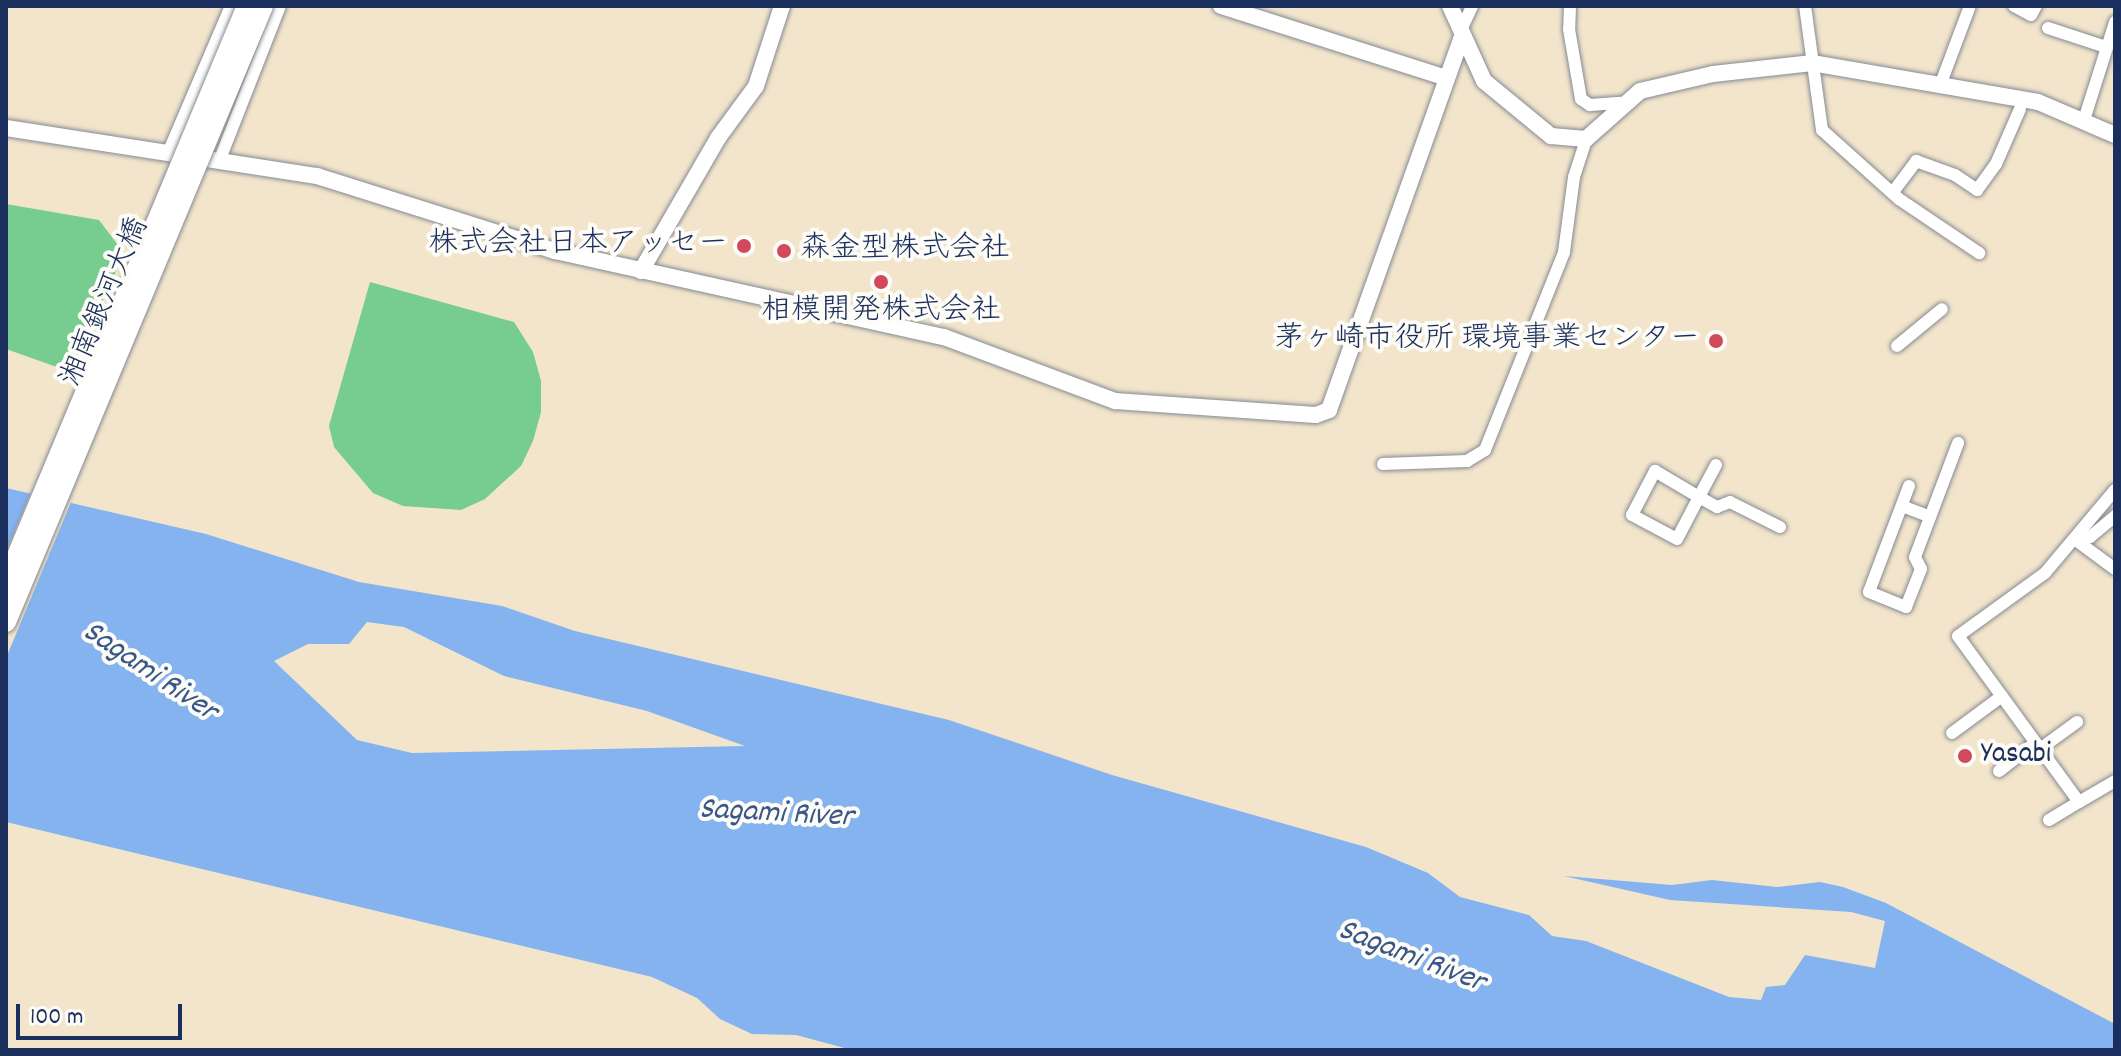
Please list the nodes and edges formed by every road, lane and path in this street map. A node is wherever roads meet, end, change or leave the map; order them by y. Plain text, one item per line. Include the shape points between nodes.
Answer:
1 (231, 6) edge
2 (247, 6) edge
3 (263, 6) edge
4 (280, 6) edge
5 (782, 6) edge
6 (1221, 6) edge
7 (1450, 6) edge
8 (1472, 6) edge
9 (1570, 6) edge
10 (1805, 6) edge
11 (1970, 6) edge
12 (2014, 6) edge
13 (2036, 6) edge
14 (1273, 14) edge
15 (2115, 22) edge
16 (2048, 28) dead end
17 (1461, 33) junction
18 (2106, 47) junction
19 (1812, 63) junction
20 (1446, 78) junction
21 (1941, 83) junction
22 (1621, 103) junction
23 (2020, 109) dead end
24 (2084, 120) junction
25 (6, 128) edge
26 (2115, 135) edge
27 (1586, 139) junction
28 (168, 153) junction
29 (220, 159) junction
30 (1893, 192) junction
31 (1979, 253) dead end
32 (641, 271) junction
33 (1942, 309) dead end
34 (1897, 346) dead end
35 (1958, 443) dead end
36 (1383, 464) dead end
37 (1716, 465) dead end
38 (1909, 486) dead end
39 (2115, 490) edge
40 (1699, 497) junction
41 (1902, 506) junction
42 (2115, 516) edge
43 (1930, 517) junction
44 (1780, 527) dead end
45 (2077, 541) junction
46 (2115, 569) edge
47 (6, 582) edge
48 (6, 622) edge
49 (2002, 696) junction
50 (2077, 722) dead end
51 (1952, 733) dead end
52 (2038, 746) junction
53 (1999, 771) dead end
54 (2115, 781) edge
55 (2079, 802) junction
56 (2049, 820) dead end

1 - 28 street
2 - 47 main road, 湘南銀河大橋, bridge
3 - 48 main road, 湘南銀河大橋, bridge
4 - 29 street
5 - 32 street via 756,86 718,138
6 - 14 street
7 - 17 street
8 - 17 street
9 - 22 street via 1581,99 1590,105
10 - 19 street
11 - 21 street
12 - 13 street via 2031,15
14 - 20 street
15 - 18 street
16 - 18 street
17 - 20 street
17 - 27 street via 1484,81 1535,127 1551,136
18 - 24 street
19 - 21 street
19 - 22 street via 1687,80 1640,91
19 - 30 street via 1822,130
20 - 32 street via 1324,414 1115,401 944,337
21 - 24 street via 2038,102
22 - 27 street
23 - 30 street via 1996,164 1977,190 1916,161
24 - 26 street
25 - 28 street
27 - 36 street via 1574,177 1564,252 1485,450 1467,461
28 - 29 street
29 - 32 street via 317,176 460,224
30 - 31 street
33 - 34 street
35 - 43 street
37 - 40 street
38 - 41 street
39 - 45 street
40 - 40 street via 1655,471 1632,515 1677,539
40 - 44 street via 1717,507 1730,502
41 - 43 street
41 - 43 street via 1869,592 1906,607 1921,569 1915,557
42 - 45 street
45 - 46 street
45 - 49 street via 2045,573 1958,636
49 - 51 street
49 - 52 street
50 - 52 street
52 - 53 street
52 - 55 street
54 - 55 street
55 - 56 street

